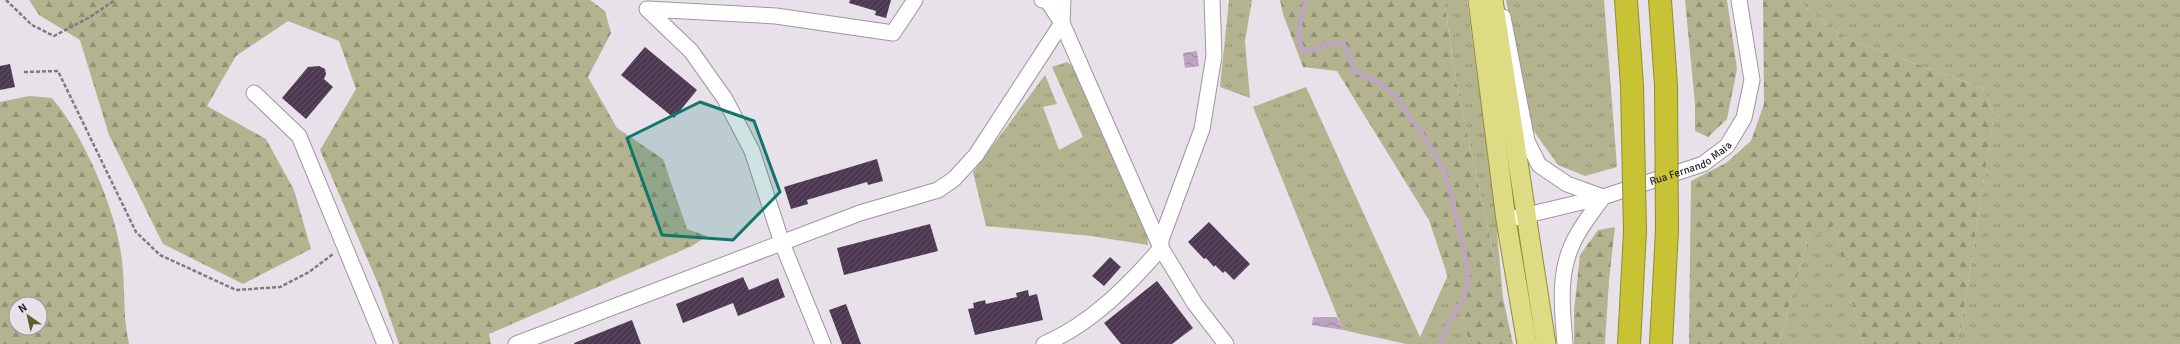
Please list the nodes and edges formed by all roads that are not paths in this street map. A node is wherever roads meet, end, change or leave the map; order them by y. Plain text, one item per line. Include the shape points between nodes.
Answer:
1 (915, 0) edge
2 (1042, 0) edge
3 (1063, 0) edge
4 (1212, 0) edge
5 (1478, 0) edge
6 (1493, 0) edge
7 (1499, 0) edge
8 (1626, 0) edge
9 (1660, 0) edge
10 (1739, 0) edge
11 (1062, 23) junction
12 (254, 93) dead end
13 (1603, 197) junction
14 (1527, 216) junction
15 (1506, 220) junction
16 (782, 243) junction
17 (1161, 248) junction
18 (386, 344) edge
19 (516, 344) edge
20 (823, 344) edge
21 (1044, 344) edge
22 (1226, 344) edge
23 (1527, 344) edge
24 (1546, 344) edge
25 (1565, 344) edge
26 (1629, 344) edge
27 (1662, 344) edge

1 - 16 street via 892,33 776,16 647,9 691,51 724,99 752,151
2 - 11 street via 1047,0
3 - 11 street
4 - 17 street via 1214,56 1202,129 1161,240
5 - 15 main road
6 - 14 main road
7 - 13 street via 1528,141 1539,165 1567,184
8 - 26 highway, bridge via 1632,86 1635,231
9 - 27 highway, bridge via 1666,85 1668,230
10 - 13 street, Rua Fernando Maia via 1752,80 1744,118 1727,146 1703,164
11 - 16 street via 976,155 954,179 938,190 860,213
11 - 17 street
12 - 18 street via 299,136
13 - 14 street, Rua Fernando Maia
13 - 25 street via 1576,236 1565,263 1562,296
14 - 15 street, Rua Fernando Maia
14 - 24 main road
15 - 23 main road
16 - 19 street
16 - 20 street
17 - 21 street via 1117,295 1089,318 1063,336
17 - 22 street via 1195,304

